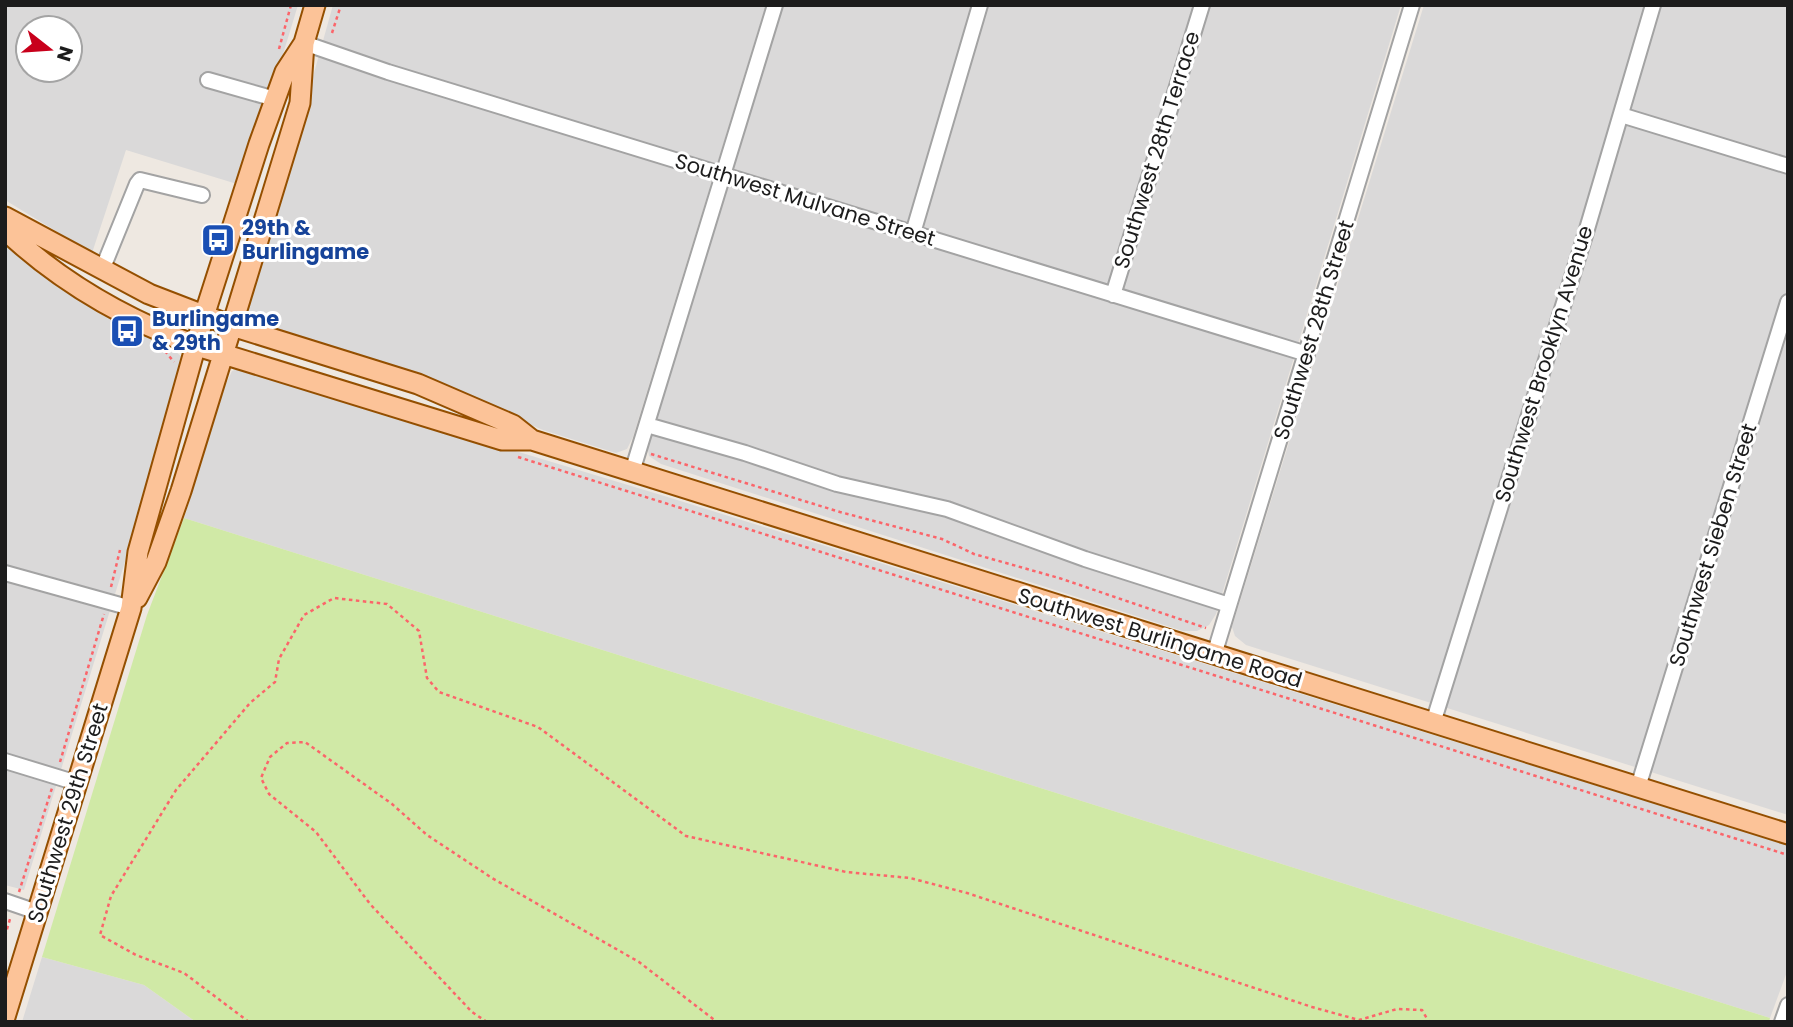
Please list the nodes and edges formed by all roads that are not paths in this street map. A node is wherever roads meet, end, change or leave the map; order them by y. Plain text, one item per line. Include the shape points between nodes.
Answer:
1 (316, 5) edge
2 (775, 5) edge
3 (980, 5) edge
4 (1202, 5) edge
5 (1412, 5) edge
6 (1653, 5) edge
7 (304, 43) junction
8 (208, 79) dead end
9 (275, 99) junction
10 (1621, 115) junction
11 (1788, 166) edge
12 (722, 175) junction
13 (202, 195) dead end
14 (5, 217) edge
15 (5, 230) edge
16 (913, 233) junction
17 (102, 270) junction
18 (1113, 295) junction
19 (1788, 302) edge
20 (204, 316) junction
21 (232, 326) junction
22 (197, 346) junction
23 (223, 353) junction
24 (1307, 354) junction
25 (646, 425) junction
26 (532, 440) junction
27 (632, 472) junction
28 (5, 573) edge
29 (1230, 604) junction
30 (131, 608) junction
31 (1214, 655) junction
32 (1433, 723) junction
33 (5, 761) edge
34 (77, 783) junction
35 (1638, 787) junction
36 (1788, 834) edge
37 (10, 903) edge
38 (37, 912) junction
39 (1788, 1005) edge
40 (5, 1017) edge
41 (1782, 1022) edge

1 - 7 main road, Southwest 29th Street
2 - 12 street
3 - 16 street
4 - 18 street, Southwest 28th Terrace
5 - 24 street, Southwest 28th Street
6 - 10 street, Southwest Brooklyn Avenue
7 - 9 main road, Southwest 29th Street via 285,72
7 - 12 street, Southwest Mulvane Street
7 - 21 main road, Southwest 29th Street via 299,103
8 - 9 street
9 - 20 main road, Southwest 29th Street
10 - 11 street
10 - 32 street, Southwest Brooklyn Avenue
12 - 16 street, Southwest Mulvane Street
12 - 25 street
13 - 17 street via 140,180
14 - 17 main road, Southwest Burlingame Road
15 - 22 main road, Southwest Burlingame Road via 117,311
16 - 18 street, Southwest Mulvane Street
17 - 20 main road, Southwest Burlingame Road
18 - 24 street, Southwest Mulvane Street
19 - 35 street, Southwest Sieben Street
20 - 21 main road, Southwest Burlingame Road
20 - 22 main road, Southwest 29th Street
21 - 23 main road, Southwest 29th Street
21 - 26 main road, Southwest Burlingame Road via 418,384 513,425
22 - 23 main road, Southwest Burlingame Road
22 - 30 main road, Southwest 29th Street via 138,552
23 - 26 main road, Southwest Burlingame Road via 502,440
23 - 30 main road, Southwest 29th Street via 156,562
24 - 29 street, Southwest 28th Street
25 - 27 street
25 - 29 street via 837,484 947,509
26 - 27 main road, Southwest Burlingame Road
27 - 31 main road, Southwest Burlingame Road
28 - 30 street
29 - 31 street, Southwest 28th Street
30 - 34 main road, Southwest 29th Street
31 - 32 main road, Southwest Burlingame Road
32 - 35 main road, Southwest Burlingame Road
33 - 34 street
34 - 38 main road, Southwest 29th Street
35 - 36 main road, Southwest Burlingame Road
37 - 38 street
38 - 40 main road, Southwest 29th Street
39 - 41 street

